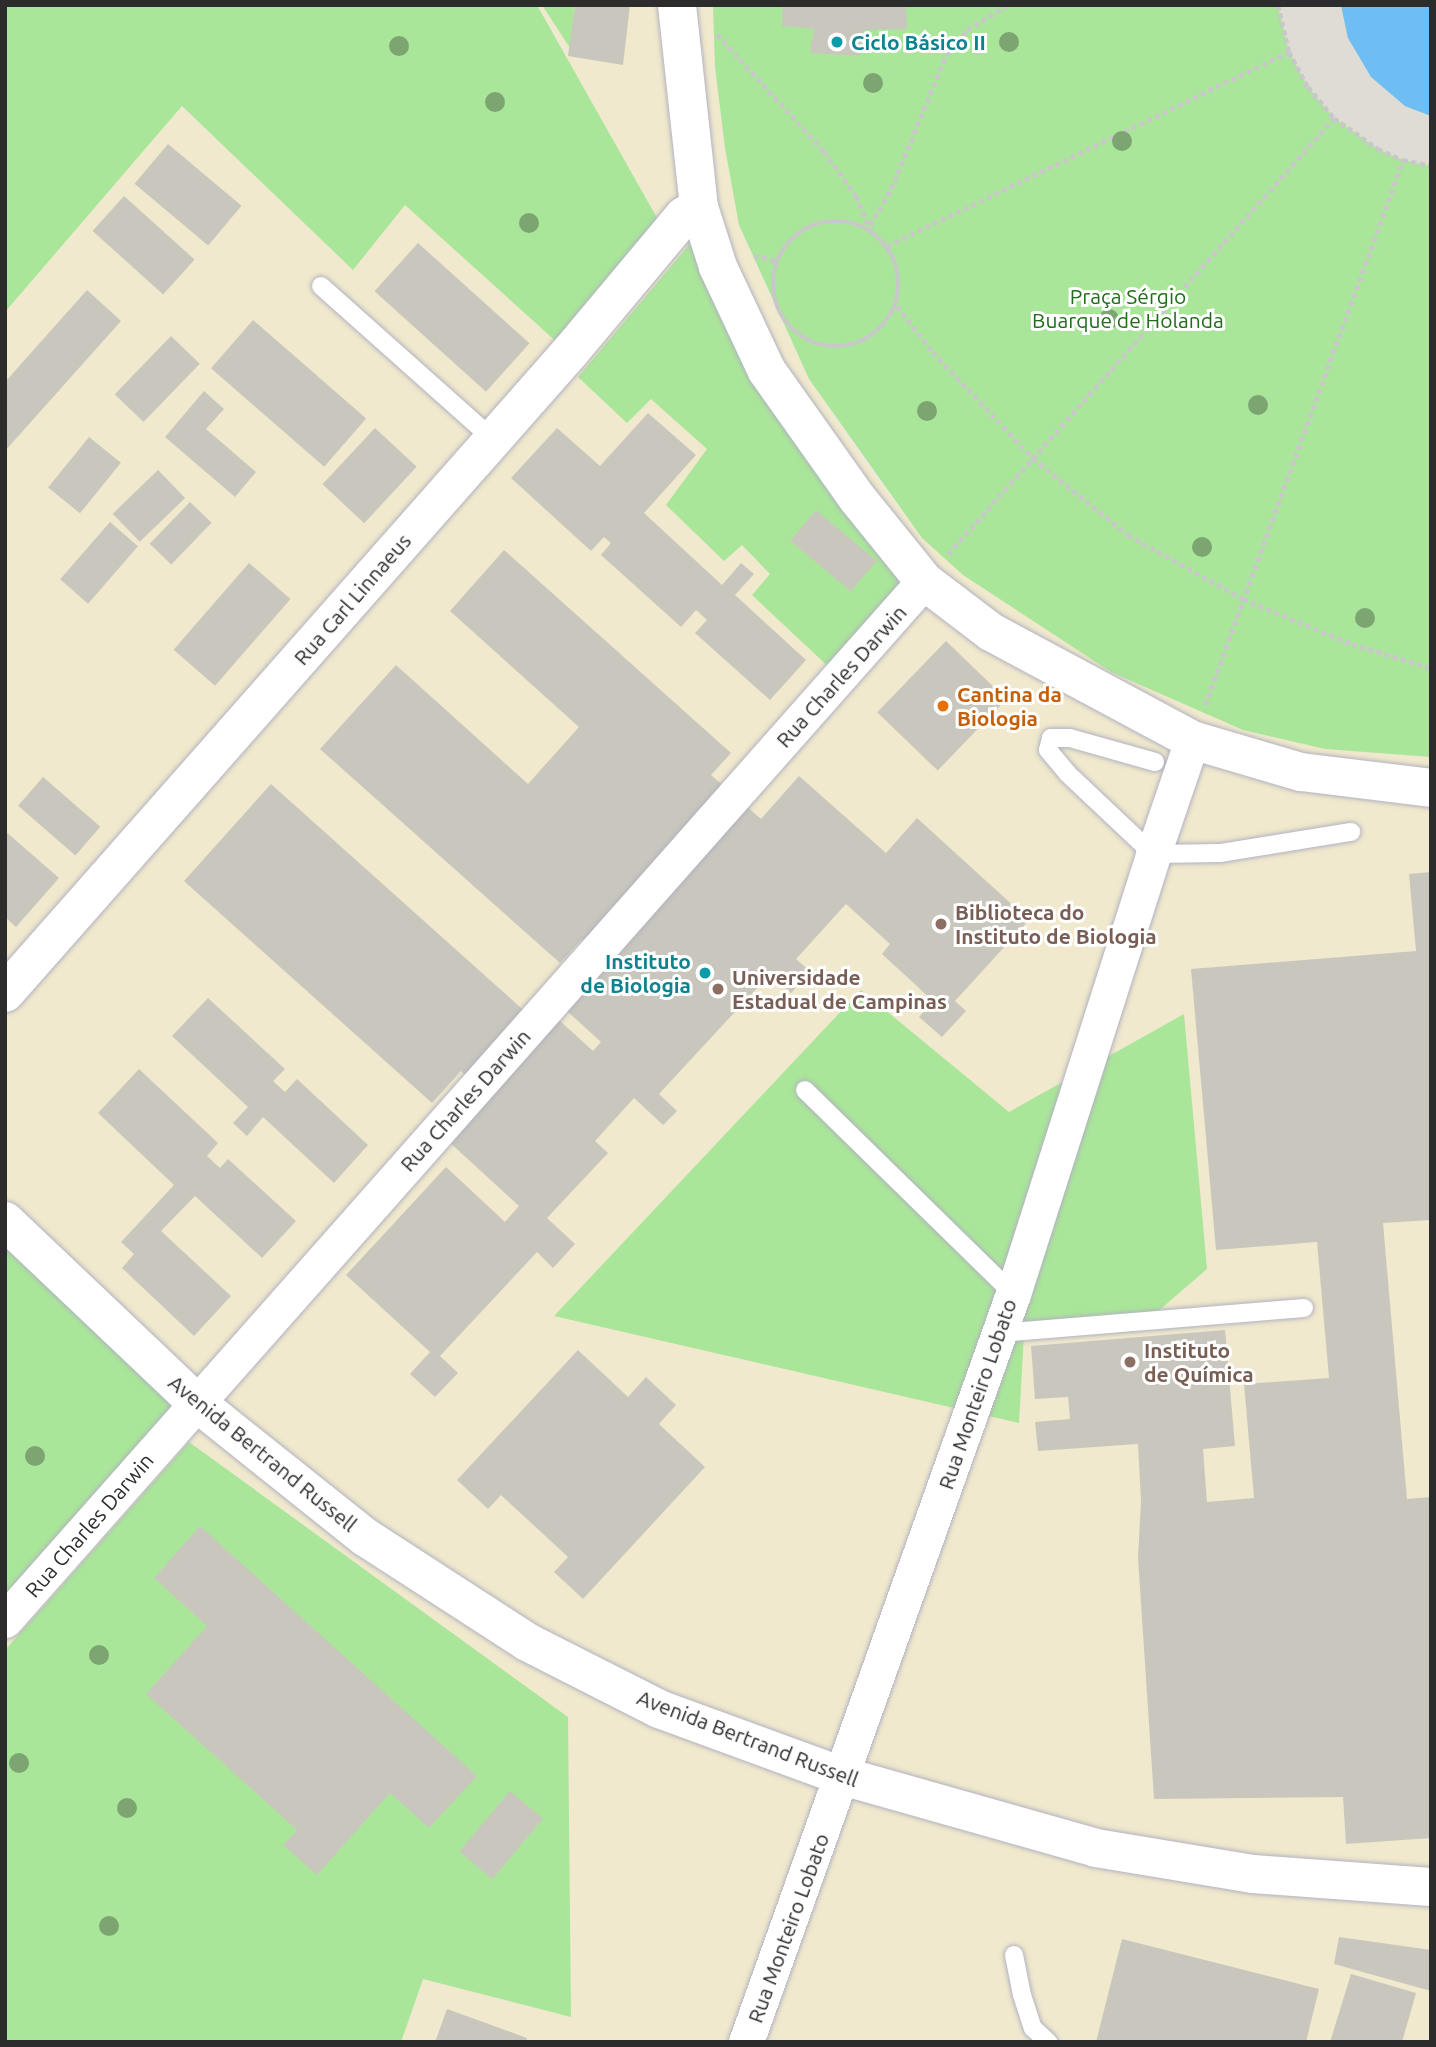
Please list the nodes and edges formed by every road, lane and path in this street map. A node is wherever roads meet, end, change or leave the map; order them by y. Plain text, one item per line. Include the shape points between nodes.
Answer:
1 (1008, 5) edge
2 (1278, 5) edge
3 (693, 15) edge
4 (1289, 52) junction
5 (1334, 118) junction
6 (1403, 160) junction
7 (1431, 166) edge
8 (699, 207) junction
9 (869, 225) junction
10 (872, 232) junction
11 (887, 246) junction
12 (321, 286) dead end
13 (897, 306) junction
14 (493, 439) junction
15 (1033, 458) junction
16 (924, 581) junction
17 (1243, 599) junction
18 (1431, 668) edge
19 (1197, 726) junction
20 (1155, 762) dead end
21 (1431, 788) edge
22 (1351, 832) dead end
23 (1153, 854) junction
24 (5, 993) edge
25 (805, 1090) dead end
26 (5, 1222) edge
27 (1013, 1294) junction
28 (1304, 1308) dead end
29 (999, 1333) junction
30 (197, 1403) junction
31 (5, 1620) edge
32 (842, 1776) junction
33 (1431, 1886) edge
34 (1014, 1955) dead end
35 (747, 2042) edge
36 (1048, 2042) edge

1 - 9 path via 967,30 946,55 891,189
2 - 4 path
3 - 8 street
3 - 9 path via 824,151 856,196
4 - 5 path via 1308,87
4 - 11 path
5 - 6 path via 1355,135
5 - 15 path
6 - 7 path
6 - 17 path
8 - 14 street, Rua Carl Linnaeus via 684,216
8 - 16 street via 718,267 768,371 856,498
9 - 10 path
10 - 11 path
10 - 13 path via 836,220 800,232 777,261 772,283 776,304 784,322 799,335 836,348 873,337
11 - 13 path via 899,275
12 - 14 lane
13 - 15 path via 933,352
14 - 24 street, Rua Carl Linnaeus
15 - 16 path
15 - 17 path via 1128,535
16 - 19 street via 991,632
16 - 30 street, Rua Charles Darwin
17 - 18 path via 1352,644
17 - 19 path
19 - 21 street via 1301,772
19 - 23 street, Rua Monteiro Lobato
20 - 23 lane via 1070,738 1051,738 1048,750
22 - 23 lane via 1221,853
23 - 27 street, Rua Monteiro Lobato
25 - 27 lane
26 - 30 street, Avenida Bertrand Russell
27 - 29 street, Rua Monteiro Lobato
28 - 29 lane
29 - 32 street, Rua Monteiro Lobato
30 - 31 street, Rua Charles Darwin
30 - 32 street, Avenida Bertrand Russell via 365,1536 527,1642 659,1709
32 - 33 street, Avenida Bertrand Russell via 1096,1848 1253,1874
32 - 35 street, Rua Monteiro Lobato
34 - 36 lane via 1033,2028

